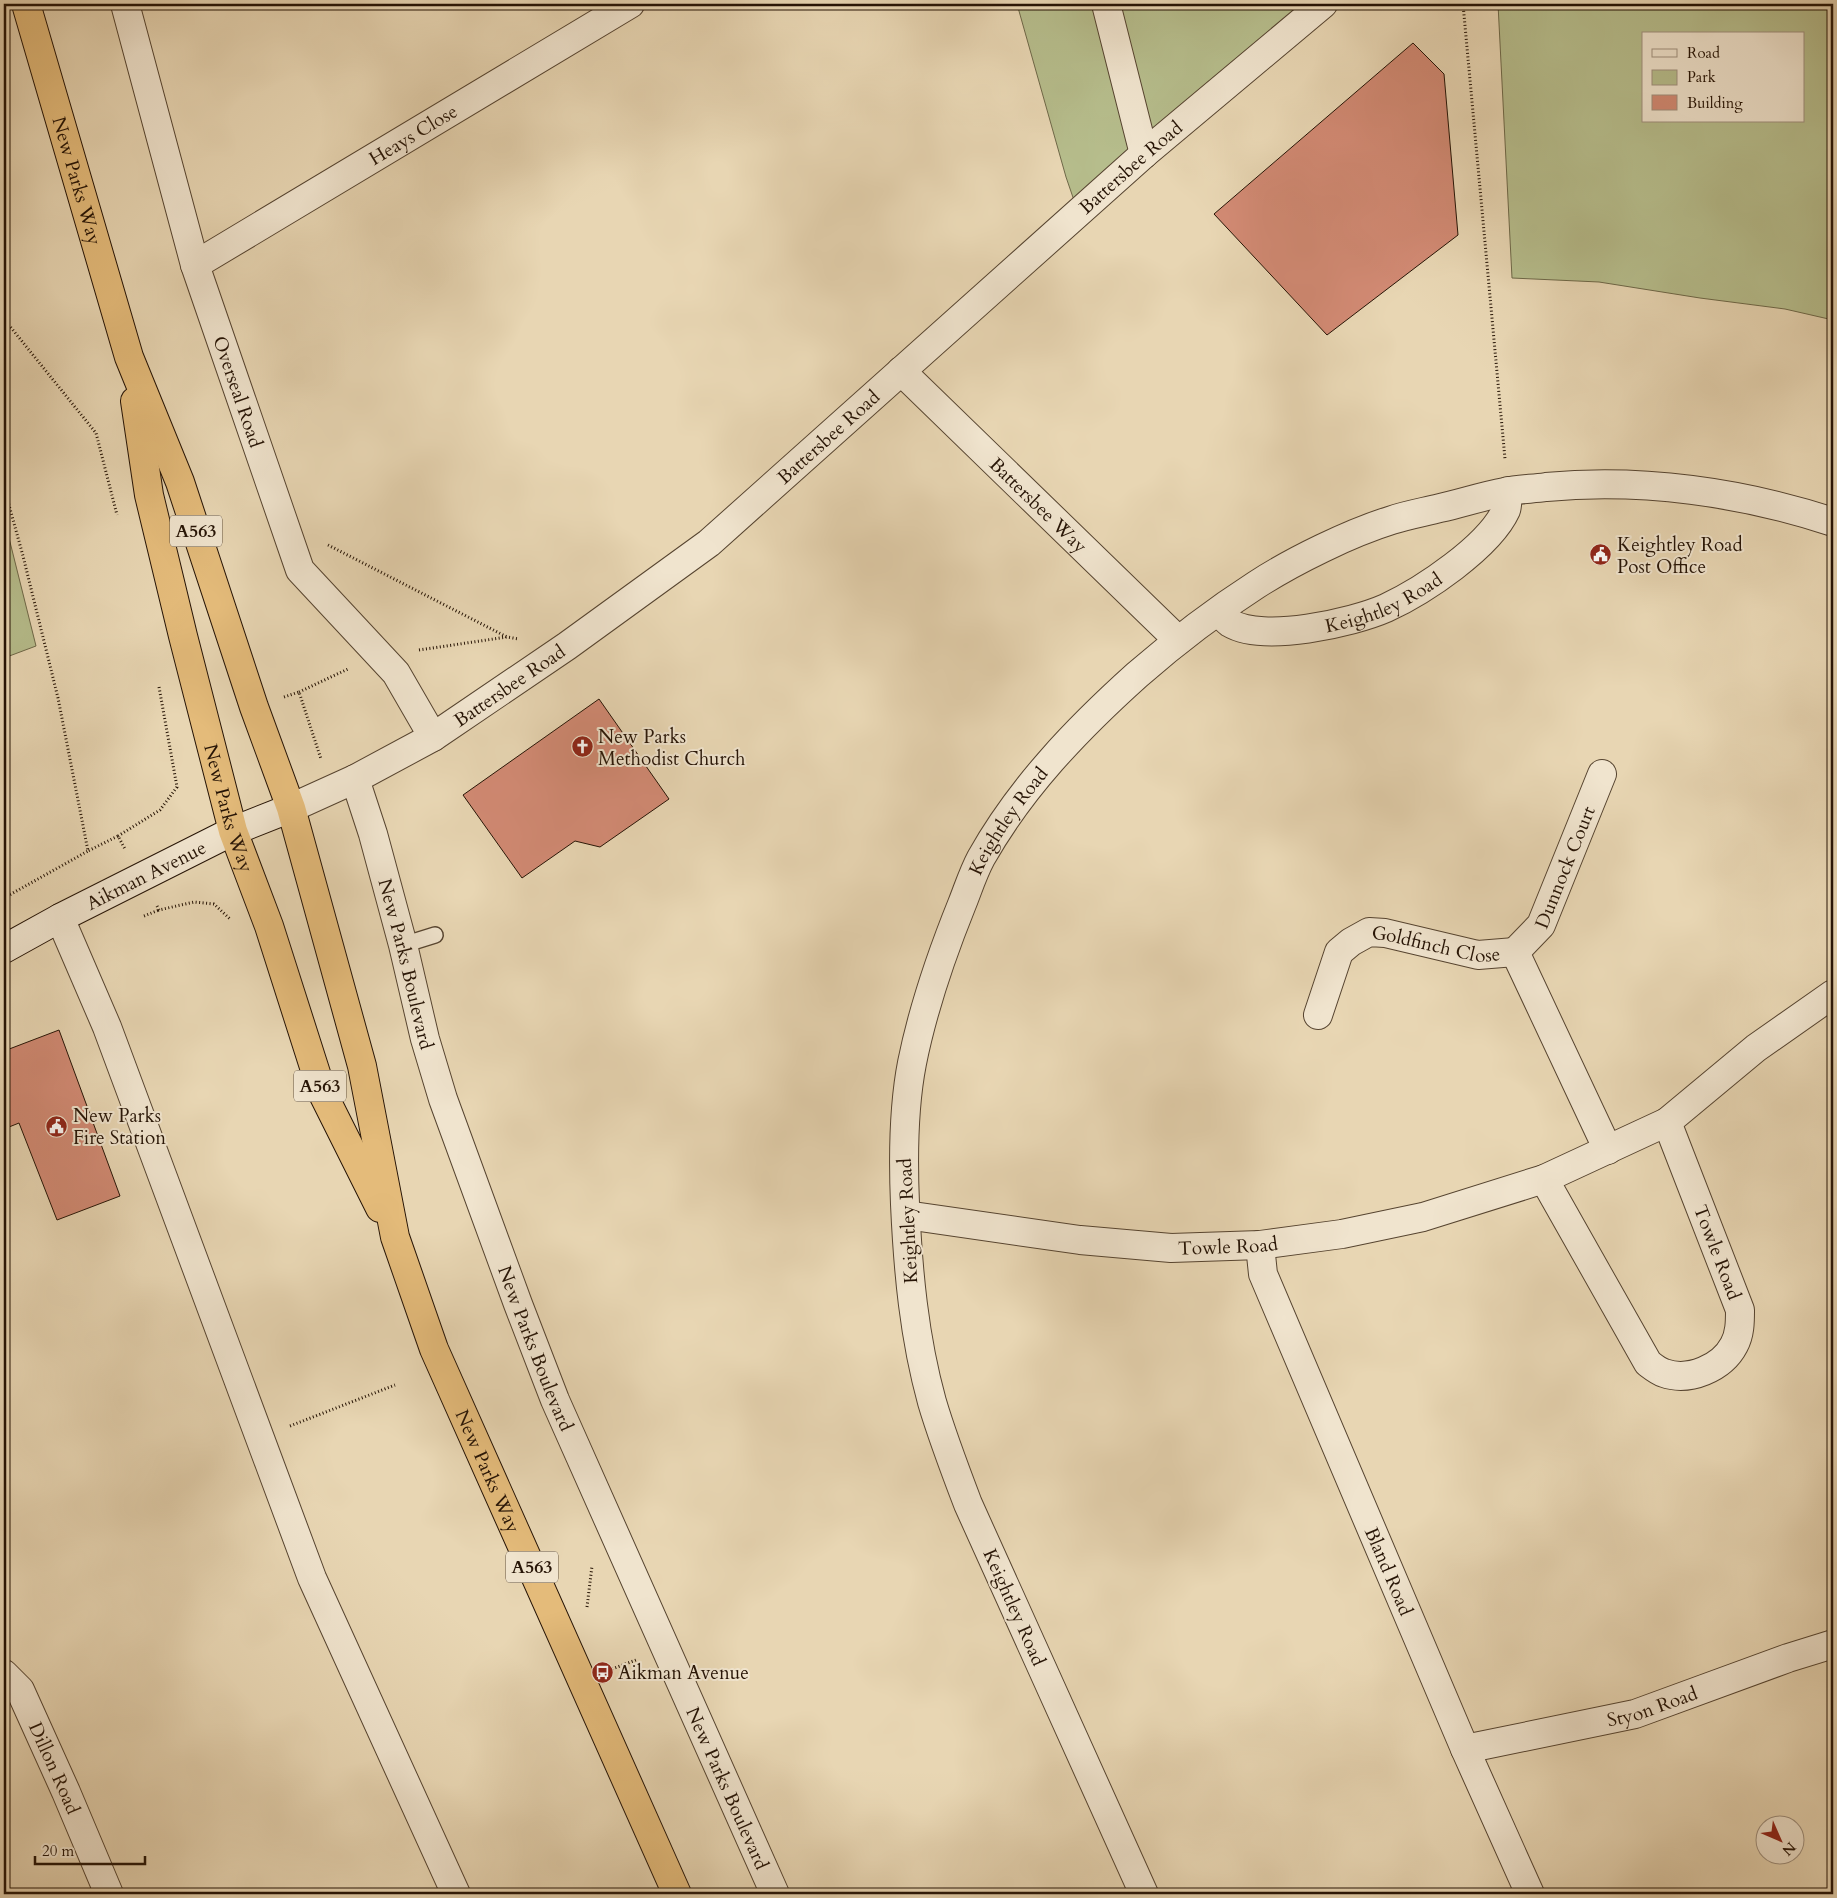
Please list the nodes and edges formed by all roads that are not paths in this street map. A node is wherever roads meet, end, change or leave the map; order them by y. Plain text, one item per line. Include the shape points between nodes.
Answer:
1 (26, 4) edge
2 (125, 4) edge
3 (630, 4) edge
4 (1106, 4) edge
5 (1323, 4) edge
6 (1144, 154) junction
7 (195, 265) junction
8 (129, 357) junction
9 (901, 371) junction
10 (1508, 491) junction
11 (1833, 522) edge
12 (1218, 612) junction
13 (1178, 640) junction
14 (433, 736) junction
15 (1602, 774) dead end
16 (355, 778) junction
17 (291, 808) junction
18 (233, 832) junction
19 (60, 918) junction
20 (435, 935) dead end
21 (403, 945) junction
22 (4, 949) edge
23 (1515, 952) junction
24 (1833, 994) edge
25 (1318, 1015) dead end
26 (1667, 1122) junction
27 (1608, 1150) junction
28 (1544, 1179) junction
29 (906, 1215) junction
30 (395, 1237) junction
31 (1260, 1245) junction
32 (1833, 1644) edge
33 (4, 1674) edge
34 (1465, 1749) junction
35 (109, 1894) edge
36 (456, 1894) edge
37 (677, 1894) edge
38 (775, 1894) edge
39 (1144, 1894) edge
40 (1530, 1894) edge

1 - 8 highway, New Parks Way / A563
2 - 7 street, Overseal Road
3 - 7 street, Heays Close
4 - 6 street
5 - 6 street, Battersbee Road
6 - 9 street, Battersbee Road
7 - 14 street, Overseal Road via 300,570 396,673
8 - 17 highway, New Parks Way / A563 via 180,482
8 - 18 highway, New Parks Way / A563 via 149,495
9 - 13 street, Battersbee Way
9 - 14 street, Battersbee Road via 709,543 567,646
10 - 11 street, Keightley Road via 1578,484 1631,484 1752,500
10 - 12 street, Keightley Road via 1390,520 1349,537 1258,584
10 - 12 street, Keightley Road via 1507,508 1492,532 1473,552 1386,608 1327,625 1286,630 1250,630 1230,622
12 - 13 street, Keightley Road
13 - 29 street, Keightley Road via 1067,742 1022,794 980,861 929,995 911,1067 903,1144
14 - 16 street, Battersbee Road
15 - 23 street, Dunnock Court via 1541,925
16 - 17 street, Battersbee Road
16 - 21 street, New Parks Boulevard
17 - 18 street, Aikman Avenue
17 - 30 highway, New Parks Way / A563 via 362,1066
18 - 19 street, Aikman Avenue
18 - 30 highway, New Parks Way / A563 via 269,926 322,1092
19 - 22 street, Aikman Avenue
19 - 36 street via 107,1027 312,1578
20 - 21 lane
21 - 38 street, New Parks Boulevard via 443,1099 555,1400
23 - 25 street, Goldfinch Close via 1478,955 1369,932 1339,952
23 - 27 street
24 - 26 street, Towle Road via 1756,1048
26 - 27 street, Towle Road
26 - 28 street, Towle Road via 1740,1310 1740,1328 1734,1345 1724,1359 1708,1371 1685,1376 1664,1373 1648,1362
27 - 28 street, Towle Road
28 - 31 street, Towle Road via 1423,1217 1342,1234
29 - 31 street, Towle Road via 1080,1240 1171,1248
29 - 39 street, Keightley Road via 908,1263 922,1357 949,1455 968,1504
30 - 37 highway, New Parks Way / A563 via 434,1349
31 - 34 street, Bland Road via 1262,1274
32 - 34 street, Styon Road via 1635,1714
33 - 35 street, Dillon Road via 20,1690
34 - 40 street, Bland Road

